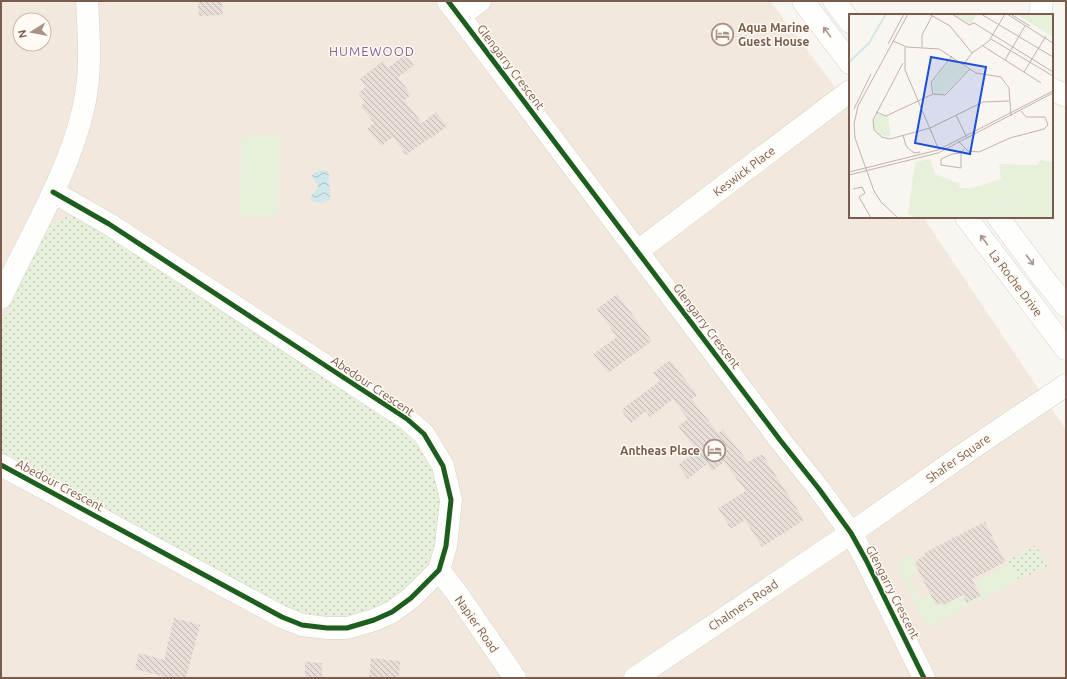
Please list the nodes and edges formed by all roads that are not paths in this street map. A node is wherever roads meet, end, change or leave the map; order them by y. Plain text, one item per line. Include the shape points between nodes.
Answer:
1 (86, 1) edge
2 (480, 1) edge
3 (803, 1) edge
4 (834, 1) edge
5 (1042, 1) edge
6 (454, 8) edge
7 (1040, 14) edge
8 (849, 21) edge
9 (849, 62) edge
10 (1053, 90) edge
11 (849, 92) edge
12 (1066, 96) edge
13 (53, 192) junction
14 (967, 218) edge
15 (999, 218) edge
16 (638, 251) junction
17 (6, 276) edge
18 (1, 298) edge
19 (1066, 306) edge
20 (1066, 349) edge
21 (1066, 386) edge
22 (1, 465) edge
23 (851, 533) junction
24 (438, 570) junction
25 (515, 678) edge
26 (635, 678) edge
27 (924, 678) edge

1 - 13 street via 90,55 83,109 74,141
2 - 6 street
9 -> 3 street
4 - 8 street
5 - 7 street
6 - 16 street, Glengarry Crescent
10 - 12 street
11 - 16 street, Keswick Place
13 - 17 street
13 - 24 street, Abedour Crescent via 109,224 195,280 407,419 424,434 443,466 451,500 446,546
20 -> 14 street, La Roche Drive
15 -> 19 street, La Roche Drive
16 - 23 street, Glengarry Crescent
17 - 18 street
21 - 23 street, Shafer Square
22 - 24 street, Abedour Crescent via 282,617 302,625 347,628 374,620 392,612 411,598
23 - 26 street, Chalmers Road
23 - 27 street, Glengarry Crescent
24 - 25 street, Napier Road

